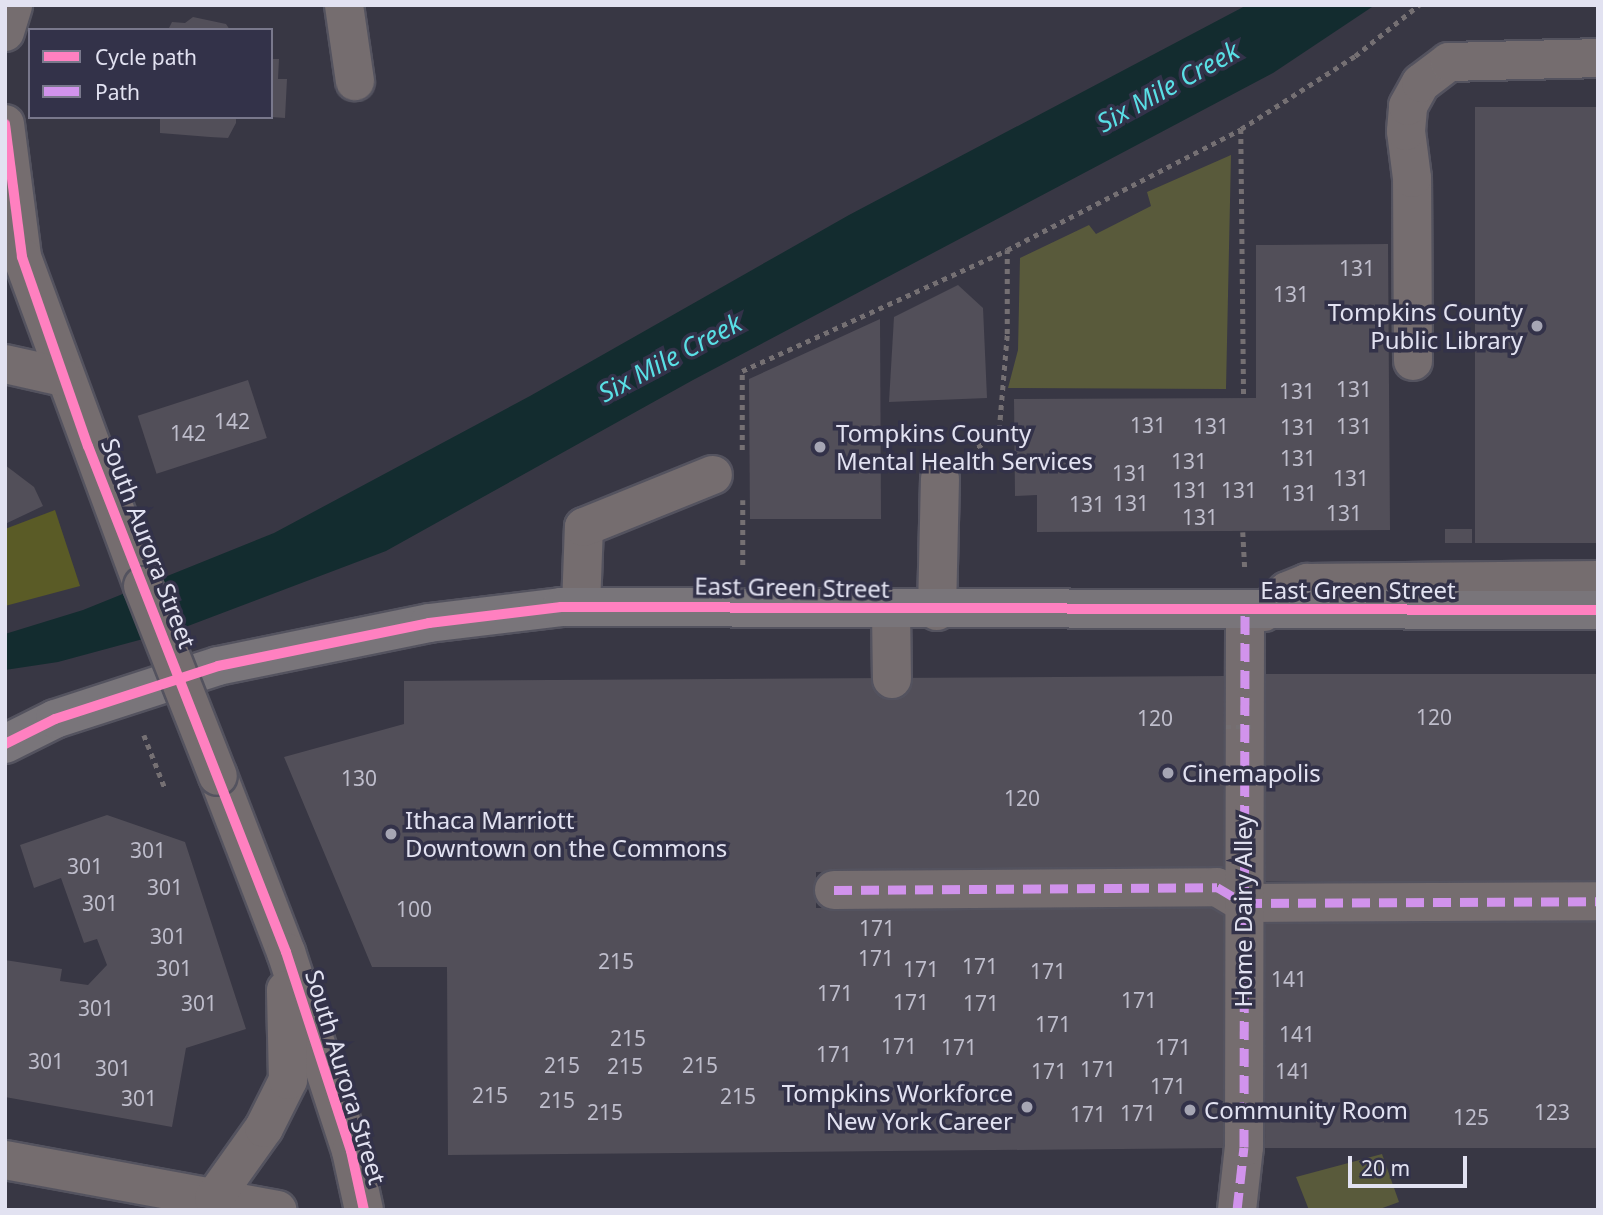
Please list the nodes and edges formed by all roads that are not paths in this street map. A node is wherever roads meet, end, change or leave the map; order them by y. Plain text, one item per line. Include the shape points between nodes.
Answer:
1 (13, 5) edge
2 (344, 5) edge
3 (5, 32) edge
4 (1598, 58) edge
5 (355, 81) dead end
6 (5, 124) edge
7 (1413, 361) dead end
8 (5, 364) edge
9 (63, 377) junction
10 (713, 475) dead end
11 (940, 479) road end
12 (1598, 580) edge
13 (581, 607) junction
14 (891, 610) junction
15 (1598, 610) edge
16 (937, 611) junction
17 (1254, 612) junction
18 (892, 679) dead end
19 (5, 744) edge
20 (834, 890) dead end
21 (1598, 901) edge
22 (1244, 903) junction
23 (286, 952) junction
24 (5, 1160) edge
25 (124, 1196) edge
26 (214, 1198) junction
27 (277, 1210) edge
28 (364, 1210) edge
29 (1237, 1210) edge

1 - 3 street
2 - 5 street
4 - 7 street via 1449,62 1421,83 1408,106 1406,131 1412,178
6 - 9 street, South Aurora Street via 22,257
8 - 9 street
9 - 23 street, South Aurora Street, bridge
10 - 13 street via 584,527
11 - 16 street
12 - 17 street via 1307,583
13 - 14 highway, East Green Street
13 - 19 highway, East Green Street via 429,623 218,666 55,719
14 - 16 highway, East Green Street
14 - 18 street
15 - 17 highway, East Green Street
16 - 17 highway, East Green Street
17 - 22 street, Home Dairy Alley
20 - 22 street via 1217,887
21 - 22 street
22 - 29 street, Home Dairy Alley via 1244,1147
23 - 26 street via 288,1080 264,1128
23 - 28 street, South Aurora Street via 351,1151
24 - 25 street
25 - 26 street
26 - 27 street

